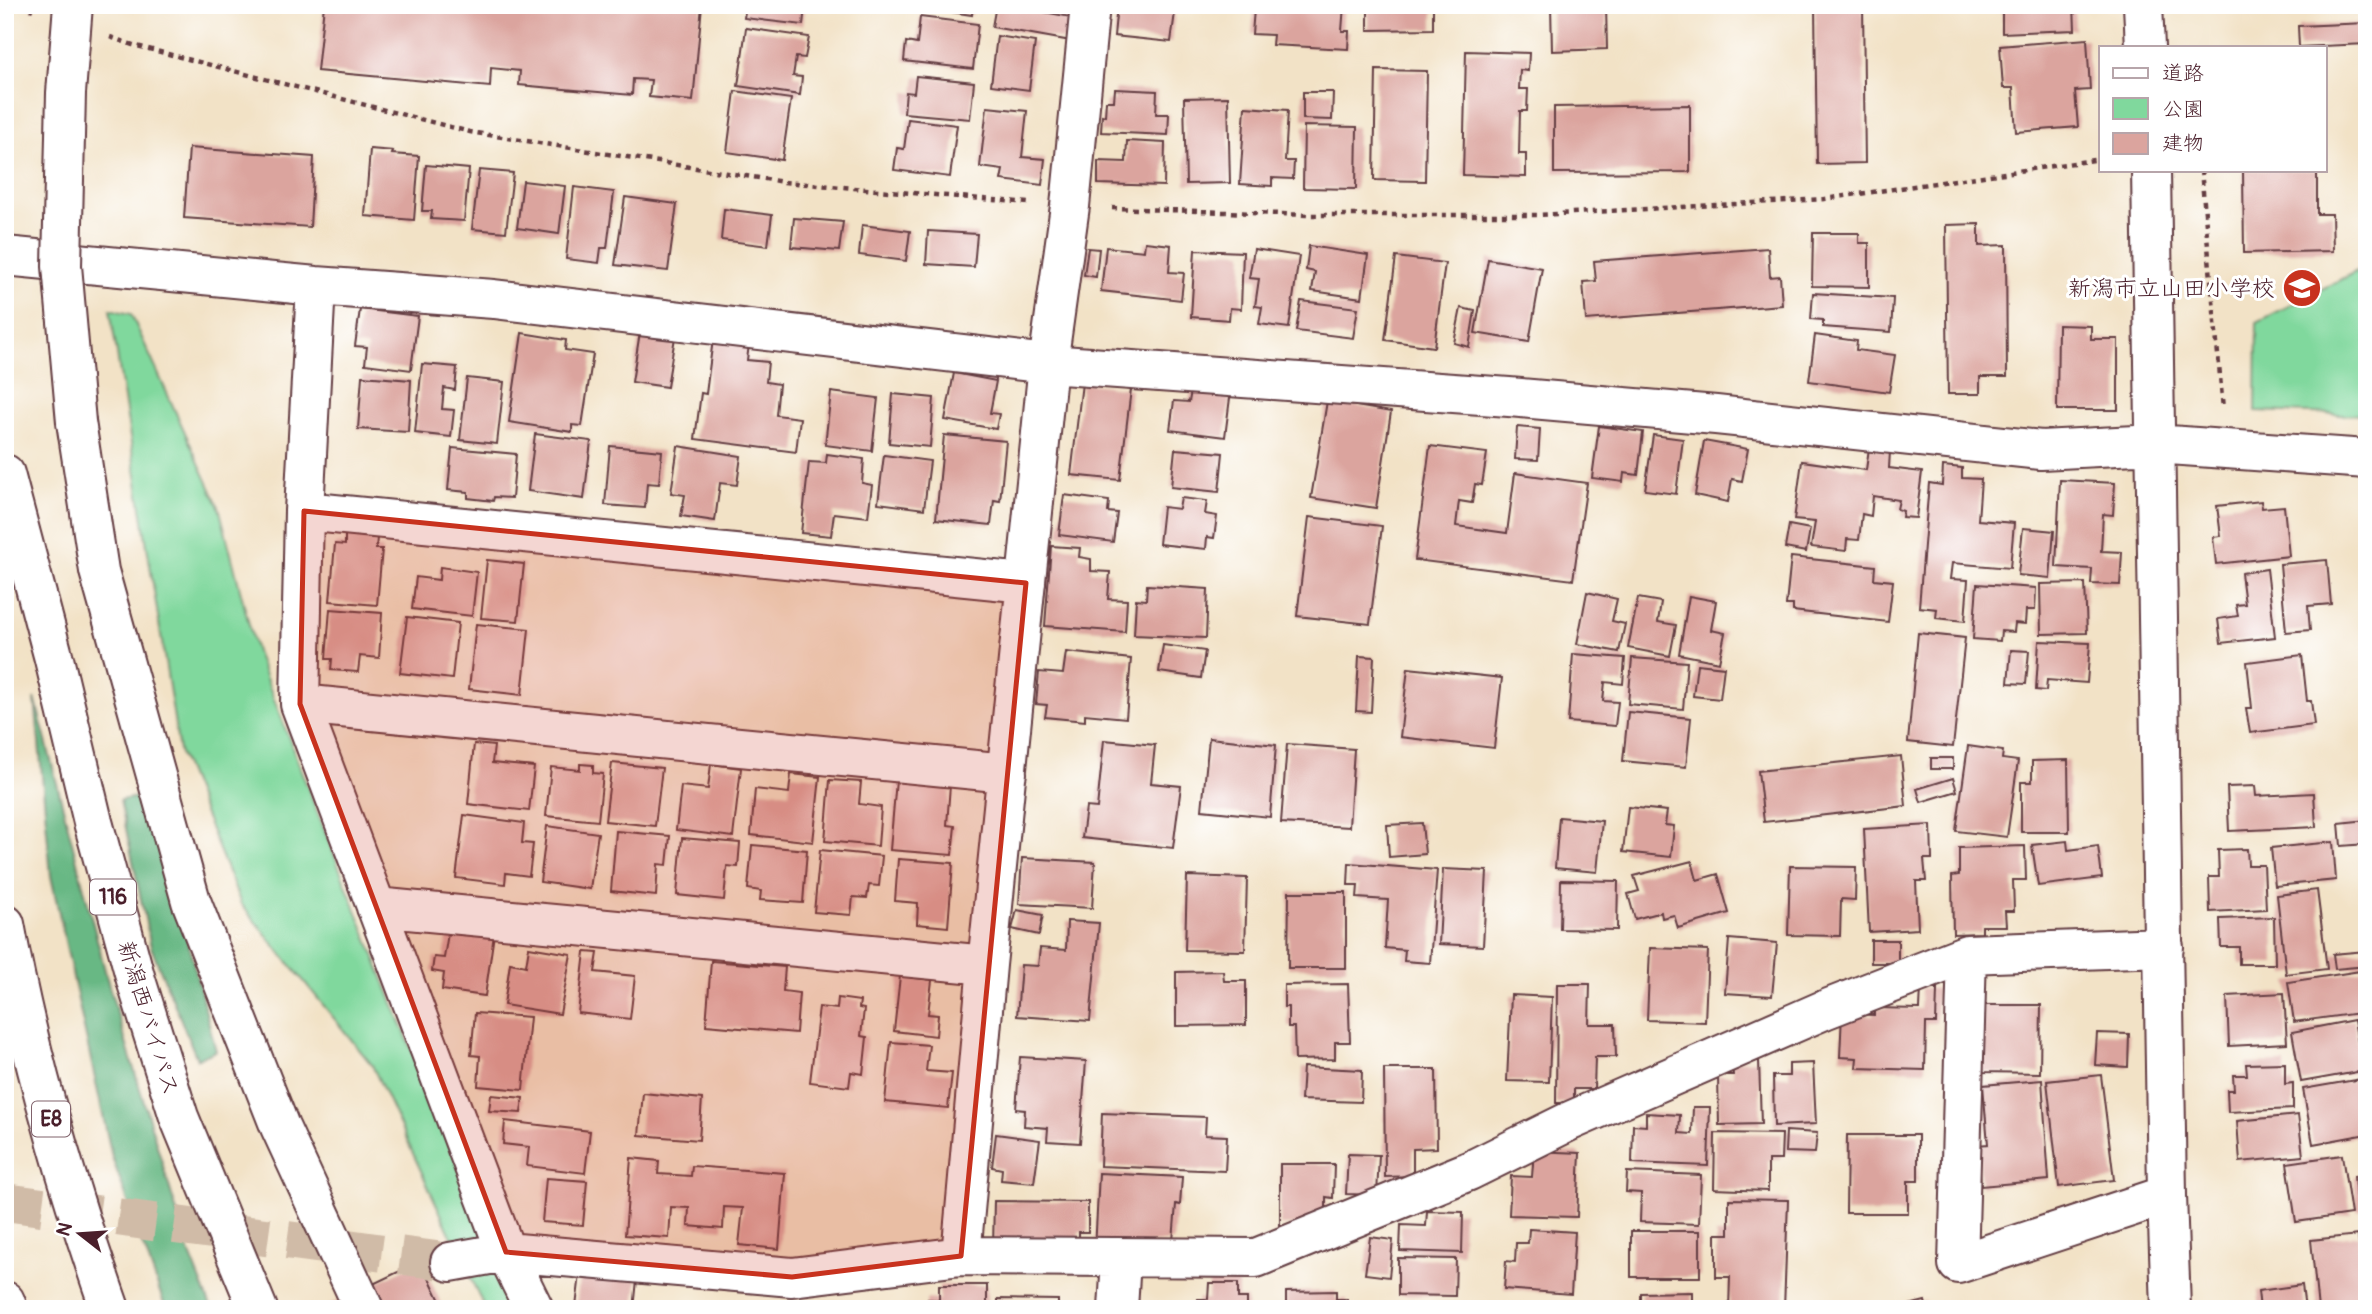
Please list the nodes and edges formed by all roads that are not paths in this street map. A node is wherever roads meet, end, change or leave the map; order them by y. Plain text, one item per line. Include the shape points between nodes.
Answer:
1 (73, 5) edge
2 (1090, 5) edge
3 (2143, 5) edge
4 (2145, 46) edge
5 (2151, 172) edge
6 (5, 256) edge
7 (316, 286) junction
8 (1048, 364) junction
9 (2155, 444) junction
10 (2367, 459) edge
11 (5, 474) edge
12 (303, 511) junction
13 (1026, 583) junction
14 (300, 704) junction
15 (1007, 773) junction
16 (376, 907) junction
17 (5, 925) edge
18 (2164, 947) junction
19 (1967, 954) junction
20 (987, 965) junction
21 (179, 1117) junction
22 (2167, 1195) junction
23 (506, 1252) junction
24 (961, 1256) junction
25 (1121, 1259) junction
26 (450, 1262) tunnel mouth
27 (5, 1301) edge
28 (8, 1309) edge
29 (110, 1309) edge
30 (234, 1309) edge
31 (258, 1309) edge
32 (363, 1309) edge
33 (534, 1309) edge
34 (1118, 1309) edge
35 (2171, 1309) edge

1 - 32 main road, bridge via 62,266 76,422 99,571 191,901 280,1128
2 - 8 main road
3 - 4 main road
5 - 9 main road
6 - 7 main road
7 - 8 main road via 494,299
7 - 12 main road
8 - 9 main road via 1508,397 2041,450
8 - 13 main road
9 - 10 main road
9 - 18 main road
11 - 21 main road, 新潟西バイパス / 116 via 93,822
12 - 13 main road
12 - 14 main road
13 - 15 main road
14 - 15 main road
14 - 16 main road
15 - 20 main road
16 - 20 main road
16 - 23 main road
17 - 29 main road, E8 via 20,1006 73,1201
18 - 19 main road
18 - 22 main road
19 - 22 main road via 1958,1264
19 - 25 main road via 1824,1010 1570,1121 1469,1171 1256,1258
20 - 24 main road
21 - 30 main road
21 - 31 main road, 新潟西バイパス / 116
22 - 35 main road
23 - 24 main road via 792,1277
23 - 26 main road
23 - 33 main road
24 - 25 main road
25 - 34 main road
27 - 28 main road

